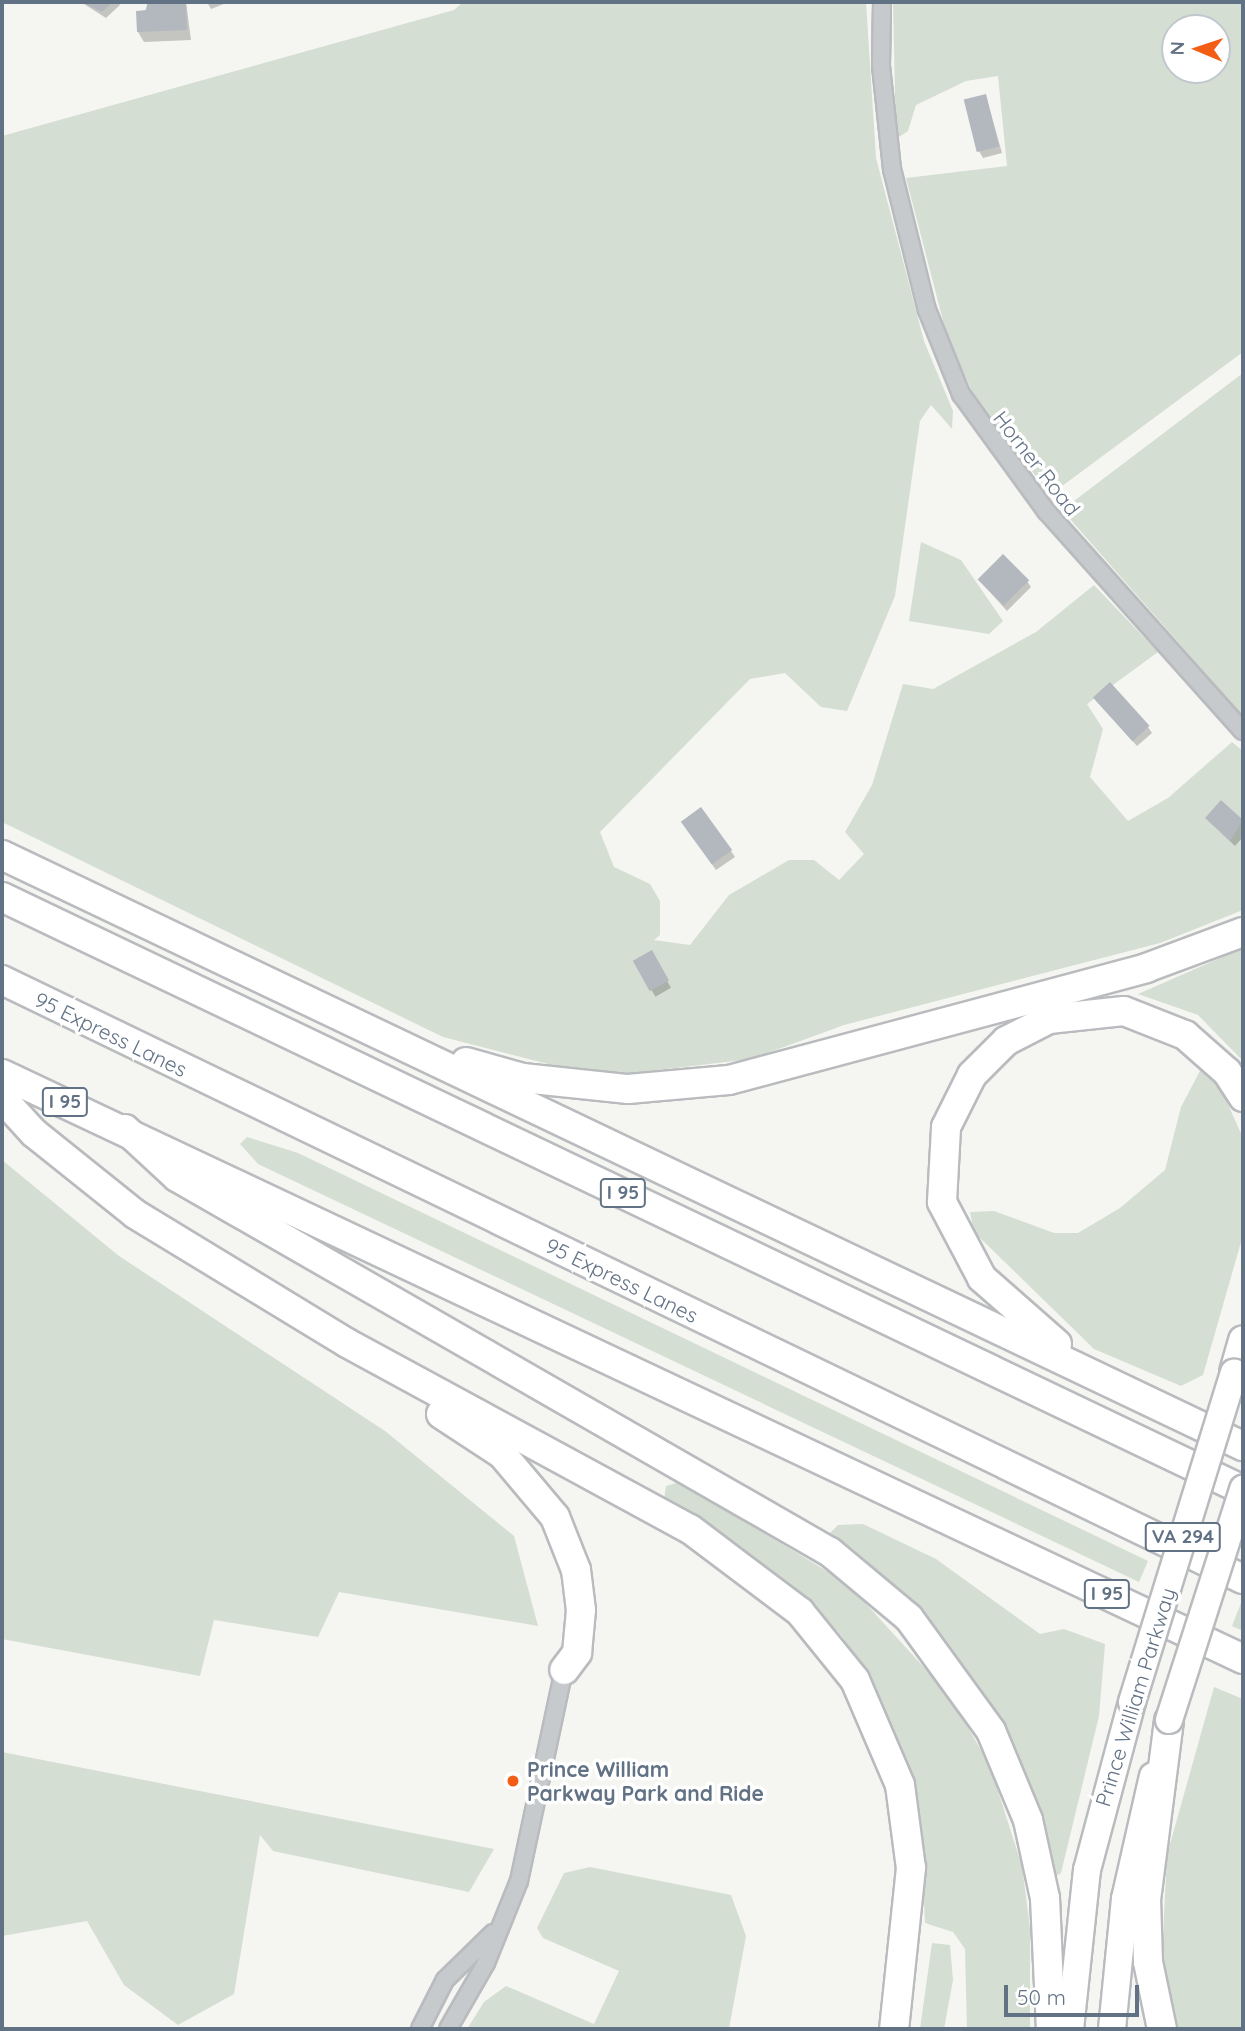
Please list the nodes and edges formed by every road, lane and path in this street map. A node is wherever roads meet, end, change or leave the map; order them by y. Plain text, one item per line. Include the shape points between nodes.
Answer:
1 (882, 2) edge
2 (1243, 731) edge
3 (2, 855) edge
4 (2, 897) edge
5 (1243, 932) edge
6 (2, 980) edge
7 (317, 1001) junction
8 (2, 1074) edge
9 (1243, 1097) edge
10 (2, 1098) edge
11 (125, 1129) junction
12 (1243, 1340) edge
13 (347, 1343) junction
14 (1234, 1372) joint
15 (1124, 1388) junction
16 (1243, 1446) edge
17 (1243, 1489) edge
18 (1243, 1579) edge
19 (1243, 1660) edge
20 (564, 1670) joint
21 (1170, 1720) junction
22 (493, 1933) junction
23 (892, 2027) edge
24 (420, 2029) edge
25 (448, 2029) edge
26 (1051, 2029) edge
27 (1070, 2029) edge
28 (1112, 2029) edge
29 (1162, 2029) edge

1 - 2 street, Horner Road via 881,66 892,169 927,310 961,394 1045,511
3 - 7 highway
4 - 17 highway, I 95
5 - 7 highway via 1146,968 752,1075 670,1089 575,1085 489,1070
6 - 18 highway, 95 Express Lanes
7 - 15 highway via 428,1060
8 - 11 highway, I 95
9 - 15 highway via 1210,1054 1164,1022 1097,1010 1049,1019 1006,1041 958,1097 939,1179 949,1224 966,1256 1030,1326
10 - 13 highway via 34,1133 135,1214
11 - 19 highway, I 95
11 - 26 highway via 177,1177 830,1552 909,1618 991,1731 1028,1821 1045,1898
12 - 14 highway
13 - 20 highway via 502,1454 555,1517 576,1570 581,1610 577,1653
13 - 23 highway via 729,1553 833,1648 889,1748 909,1833 909,1904
14 - 27 highway, Prince William Parkway / VA 294, bridge via 1132,1702 1087,1870
15 - 16 highway
17 - 21 highway, Prince William Parkway / VA 294, bridge
20 - 22 street via 529,1847
21 - 28 highway, Prince William Parkway / VA 294 via 1125,1899
21 - 29 highway via 1146,1900 1148,1962
22 - 24 street via 445,1980
22 - 25 street via 486,1963

